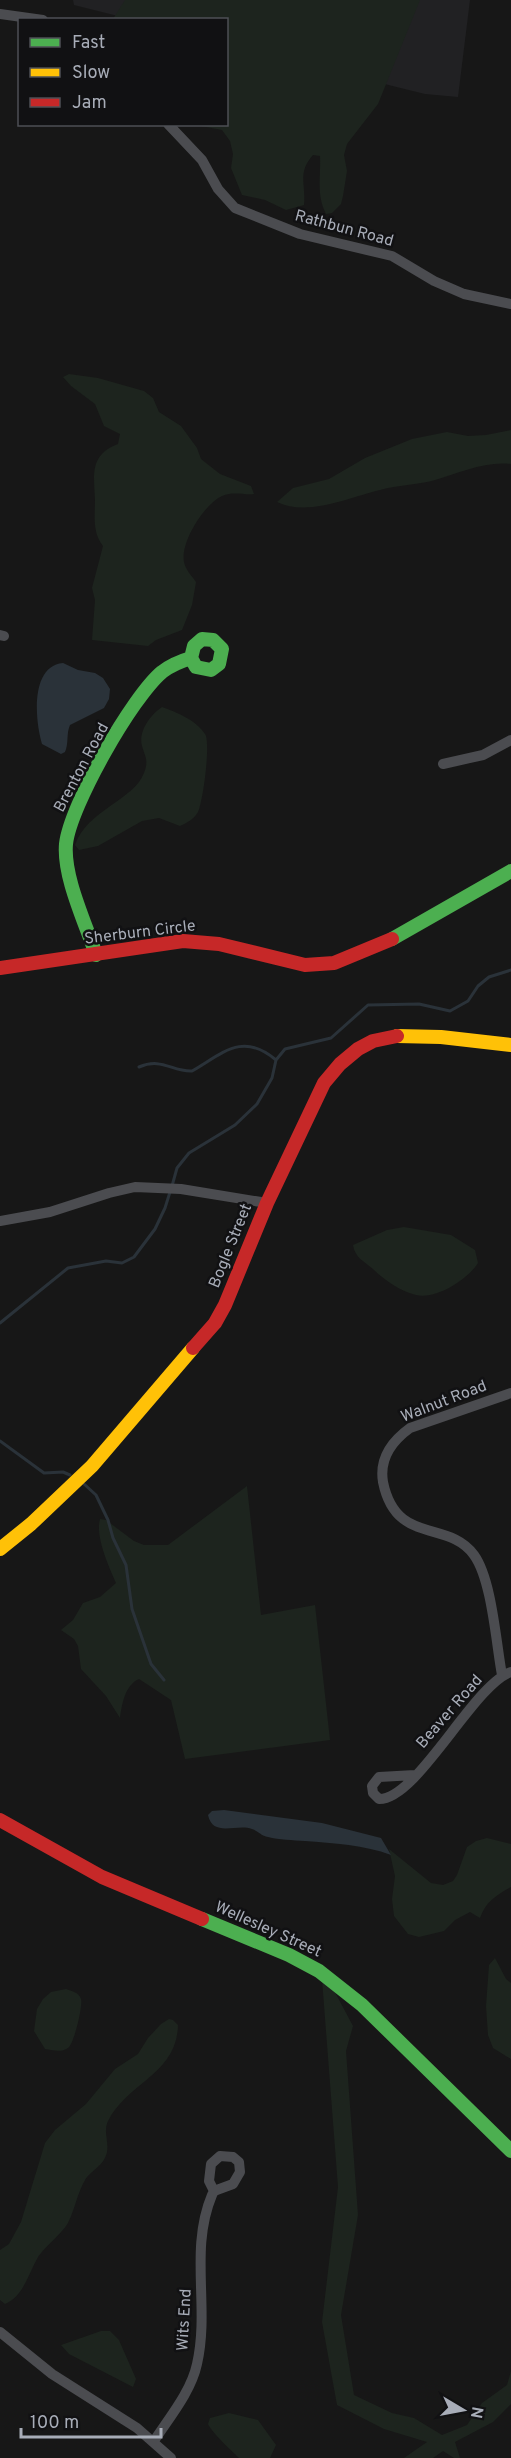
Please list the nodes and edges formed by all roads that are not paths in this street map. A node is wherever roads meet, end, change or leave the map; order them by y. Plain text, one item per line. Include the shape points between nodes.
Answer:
1 (0, 14) edge
2 (29, 18) edge
3 (170, 126) edge
4 (511, 304) edge
5 (191, 658) dead end
6 (511, 740) edge
7 (443, 764) dead end
8 (511, 871) edge
9 (96, 955) junction
10 (0, 968) edge
11 (511, 1045) edge
12 (267, 1203) junction
13 (0, 1221) edge
14 (511, 1393) edge
15 (0, 1549) edge
16 (507, 1673) edge
17 (415, 1775) dead end
18 (0, 1820) edge
19 (511, 2151) edge
20 (214, 2192) dead end
21 (0, 2332) edge
22 (154, 2441) junction
23 (171, 2458) edge

1 - 2 street
3 - 4 street, Rathbun Road via 202,160 225,200 241,211 300,234 392,256 448,288
5 - 9 street, Brenton Road via 169,667 144,693 102,761 67,831 68,866
6 - 7 street via 483,755
8 - 9 street, Sherburn Circle via 397,938 334,963 305,965 200,941
9 - 10 street, Sherburn Circle
11 - 12 street, Bogle Street via 412,1035 373,1041 352,1053 324,1083
12 - 13 street via 160,1187 123,1189 50,1212
12 - 15 street, Bogle Street via 214,1323 92,1466
14 - 16 street, Walnut Road via 410,1428 396,1438 381,1472 387,1499 403,1519 455,1540 473,1554 484,1575
16 - 17 street, Beaver Road
18 - 19 street, Wellesley Street via 102,1877 320,1971 362,2005
20 - 22 street, Wits End via 199,2246 203,2326 197,2367
21 - 22 street via 52,2374
22 - 23 street

